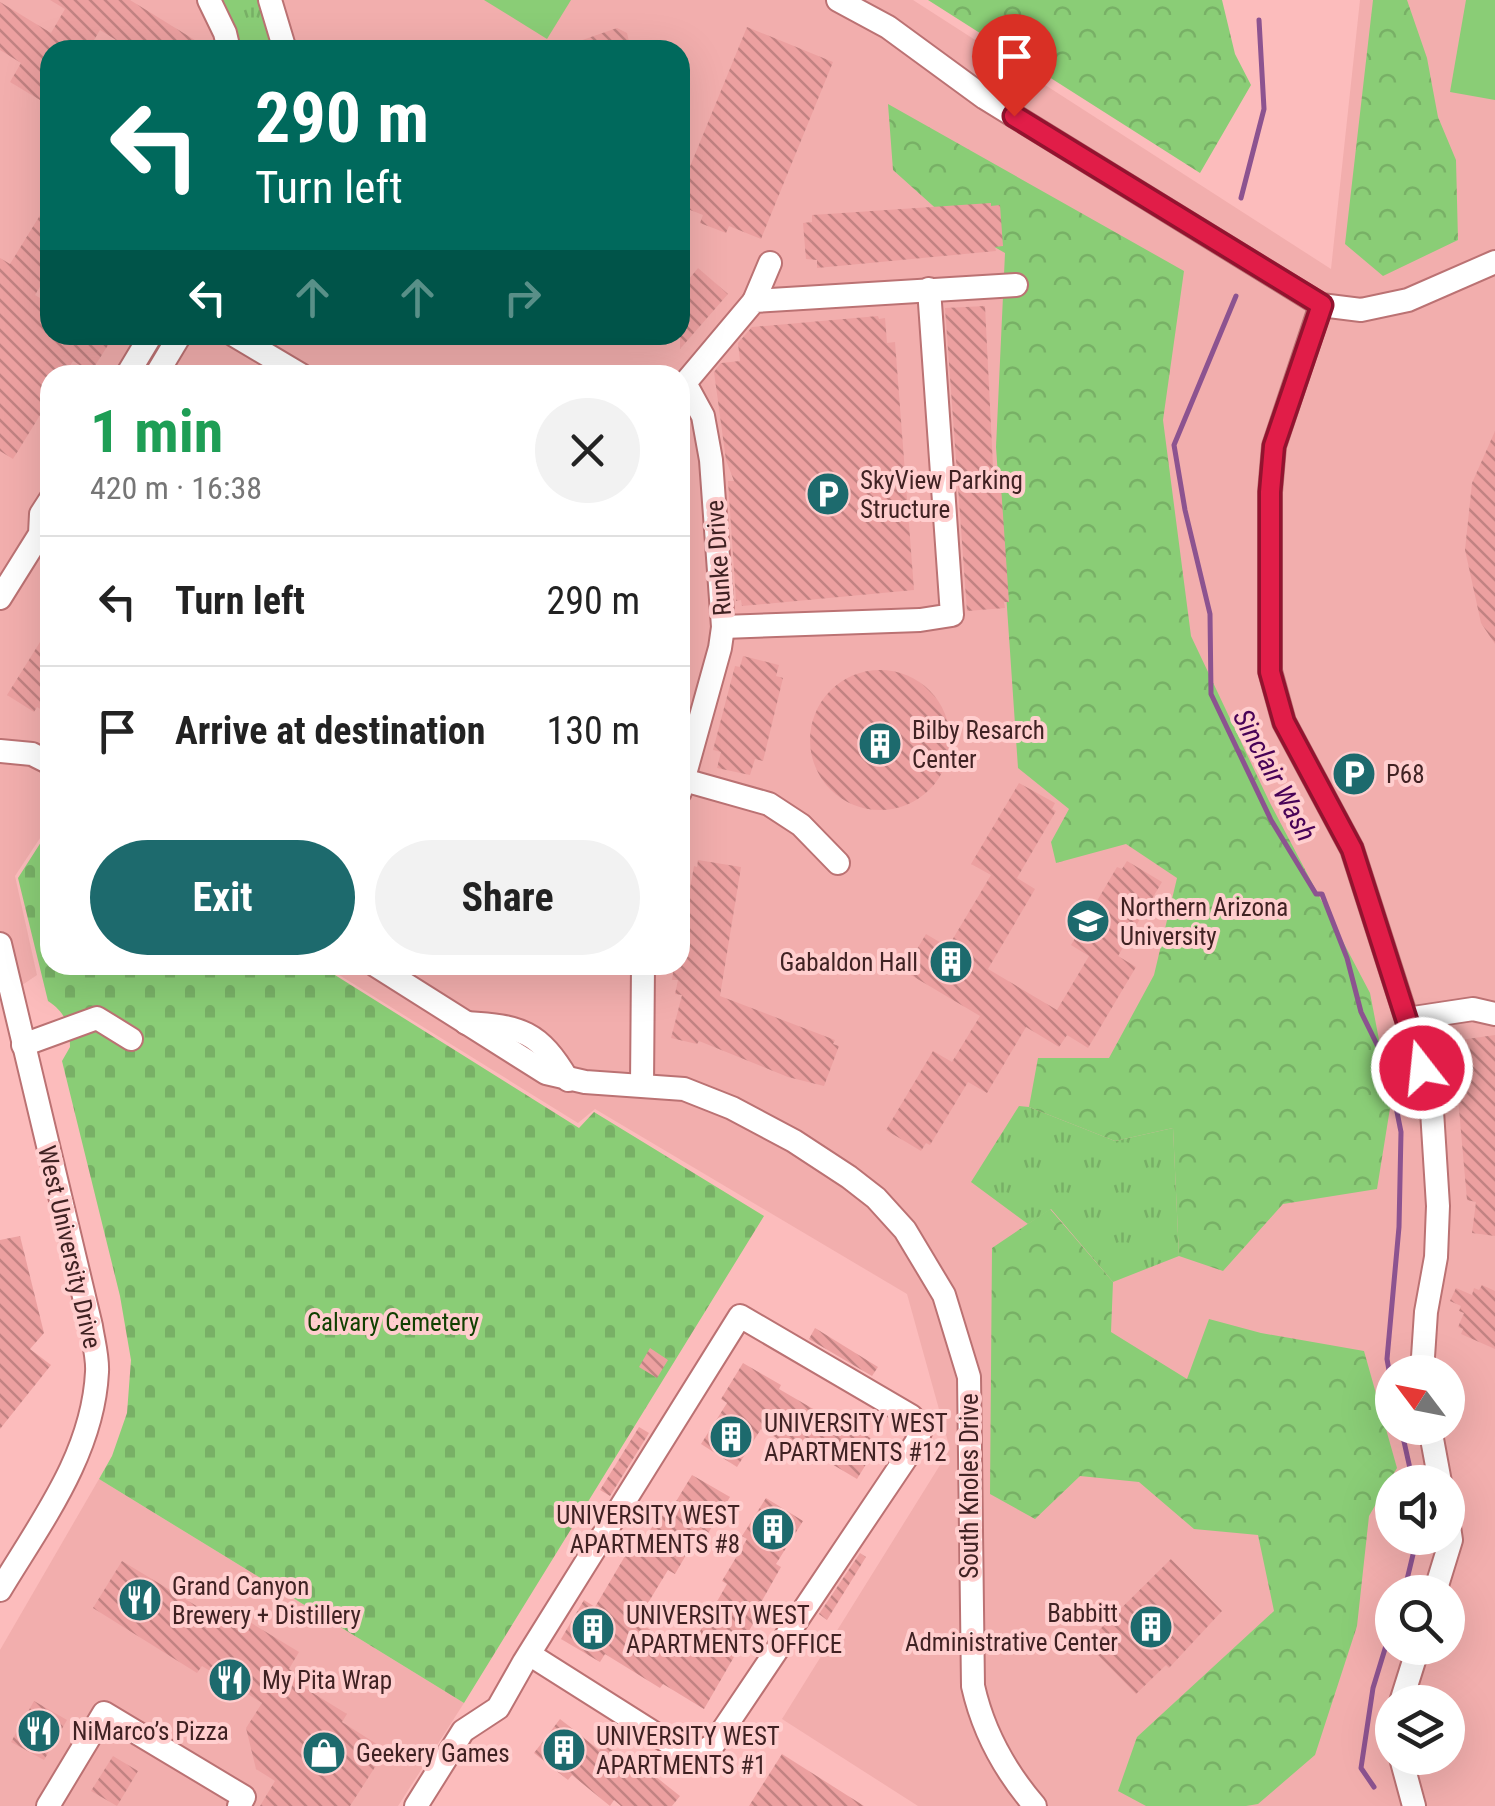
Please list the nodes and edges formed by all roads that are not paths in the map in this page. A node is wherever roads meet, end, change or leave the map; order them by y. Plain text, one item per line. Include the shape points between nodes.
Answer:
1 (209, 0) edge
2 (270, 0) edge
3 (838, 0) edge
4 (227, 40) edge
5 (282, 40) edge
6 (1495, 262) edge
7 (770, 263) dead end
8 (1016, 285) dead end
9 (928, 289) junction
10 (754, 301) junction
11 (1322, 305) junction
12 (251, 345) edge
13 (284, 365) edge
14 (690, 377) edge
15 (690, 392) edge
16 (40, 539) edge
17 (0, 598) edge
18 (723, 627) junction
19 (0, 750) edge
20 (690, 757) edge
21 (40, 758) edge
22 (690, 788) edge
23 (838, 863) dead end
24 (0, 944) edge
25 (392, 975) edge
26 (643, 975) edge
27 (1495, 1014) edge
28 (1407, 1018) junction
29 (131, 1039) dead end
30 (23, 1045) junction
31 (642, 1085) junction
32 (1423, 1355) edge
33 (0, 1590) edge
34 (529, 1654) junction
35 (1406, 1775) edge
36 (48, 1806) edge
37 (239, 1806) edge
38 (416, 1806) edge
39 (1035, 1806) edge
40 (1414, 1806) edge

1 - 4 street
2 - 5 street
3 - 11 street
6 - 11 street via 1408,300 1362,310
7 - 10 street
8 - 9 street
9 - 10 street
9 - 18 street via 952,614
10 - 14 street, Runke Drive
11 - 28 street via 1274,446 1270,672 1284,722 1352,849
12 - 13 street
15 - 18 street, Runke Drive via 703,416 711,460
16 - 17 street
18 - 20 street, Runke Drive
19 - 21 street
22 - 23 street via 769,804
24 - 30 street, West University Drive
25 - 31 street, South Knoles Drive via 466,1022 505,1025 538,1041 568,1080
26 - 31 street
27 - 28 street via 1474,1009
28 - 32 street via 1431,1095 1438,1206
29 - 30 street via 97,1018
30 - 33 street, West University Drive via 98,1368 79,1452
31 - 39 street, South Knoles Drive via 684,1089 732,1108 849,1177 905,1230 944,1296 969,1377 973,1686 980,1719
34 - 34 street via 740,1316 922,1427 724,1729 702,1752 688,1754
34 - 38 street via 498,1708 463,1731
35 - 40 street
36 - 37 street via 104,1714 244,1797

